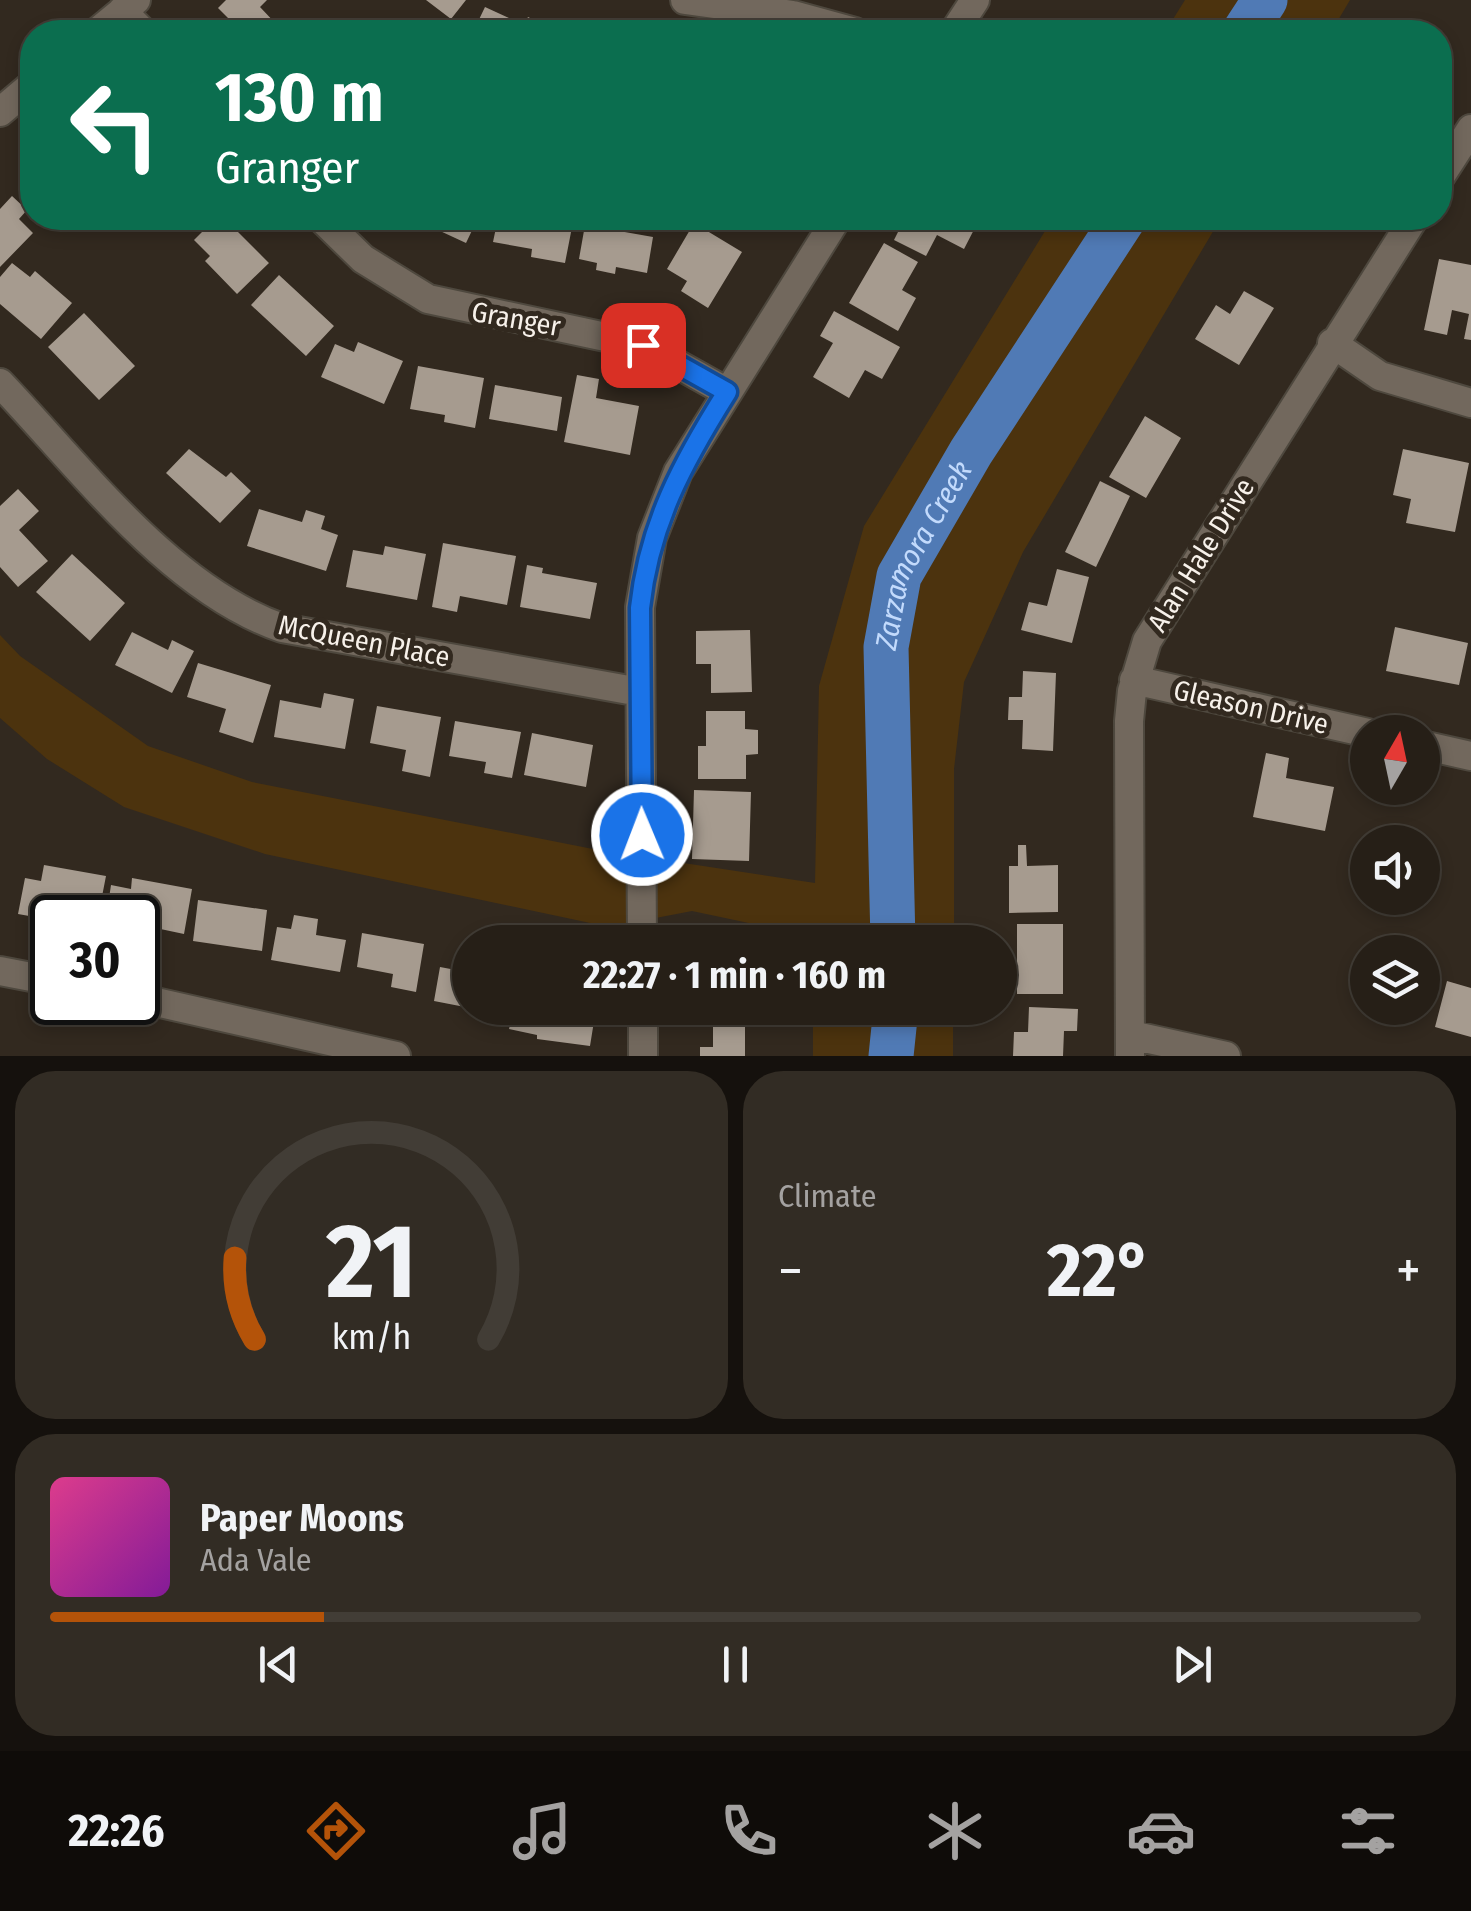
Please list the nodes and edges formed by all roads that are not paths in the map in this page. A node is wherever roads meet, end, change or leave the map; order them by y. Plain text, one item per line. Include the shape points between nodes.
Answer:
1 (685, 0) edge
2 (813, 20) edge
3 (20, 96) edge
4 (0, 112) edge
5 (1471, 130) edge
6 (1452, 159) edge
7 (333, 230) edge
8 (829, 230) edge
9 (1406, 230) edge
10 (1332, 344) junction
11 (0, 383) edge
12 (727, 392) junction
13 (1471, 403) edge
14 (1134, 680) junction
15 (640, 692) junction
16 (1350, 729) edge
17 (1440, 749) edge
18 (1471, 756) edge
19 (642, 925) edge
20 (0, 971) edge
21 (30, 977) edge
22 (160, 1003) edge
23 (643, 1025) edge
24 (1131, 1046) edge
25 (396, 1056) edge
26 (643, 1056) edge
27 (1226, 1056) edge

1 - 2 street
3 - 4 street
5 - 6 street
7 - 12 street, Granger via 363,259 428,298 643,345
8 - 12 street
9 - 10 street, Alan Hale Drive
10 - 13 street via 1380,376
10 - 14 street, Alan Hale Drive via 1167,606
11 - 15 street, McQueen Place via 169,560 232,608 282,628
12 - 15 street via 678,472 652,538 640,608
14 - 16 street, Gleason Drive
14 - 24 street, Alan Hale Drive
15 - 19 street
17 - 18 street
20 - 21 street
22 - 25 street
23 - 26 street
24 - 27 street

